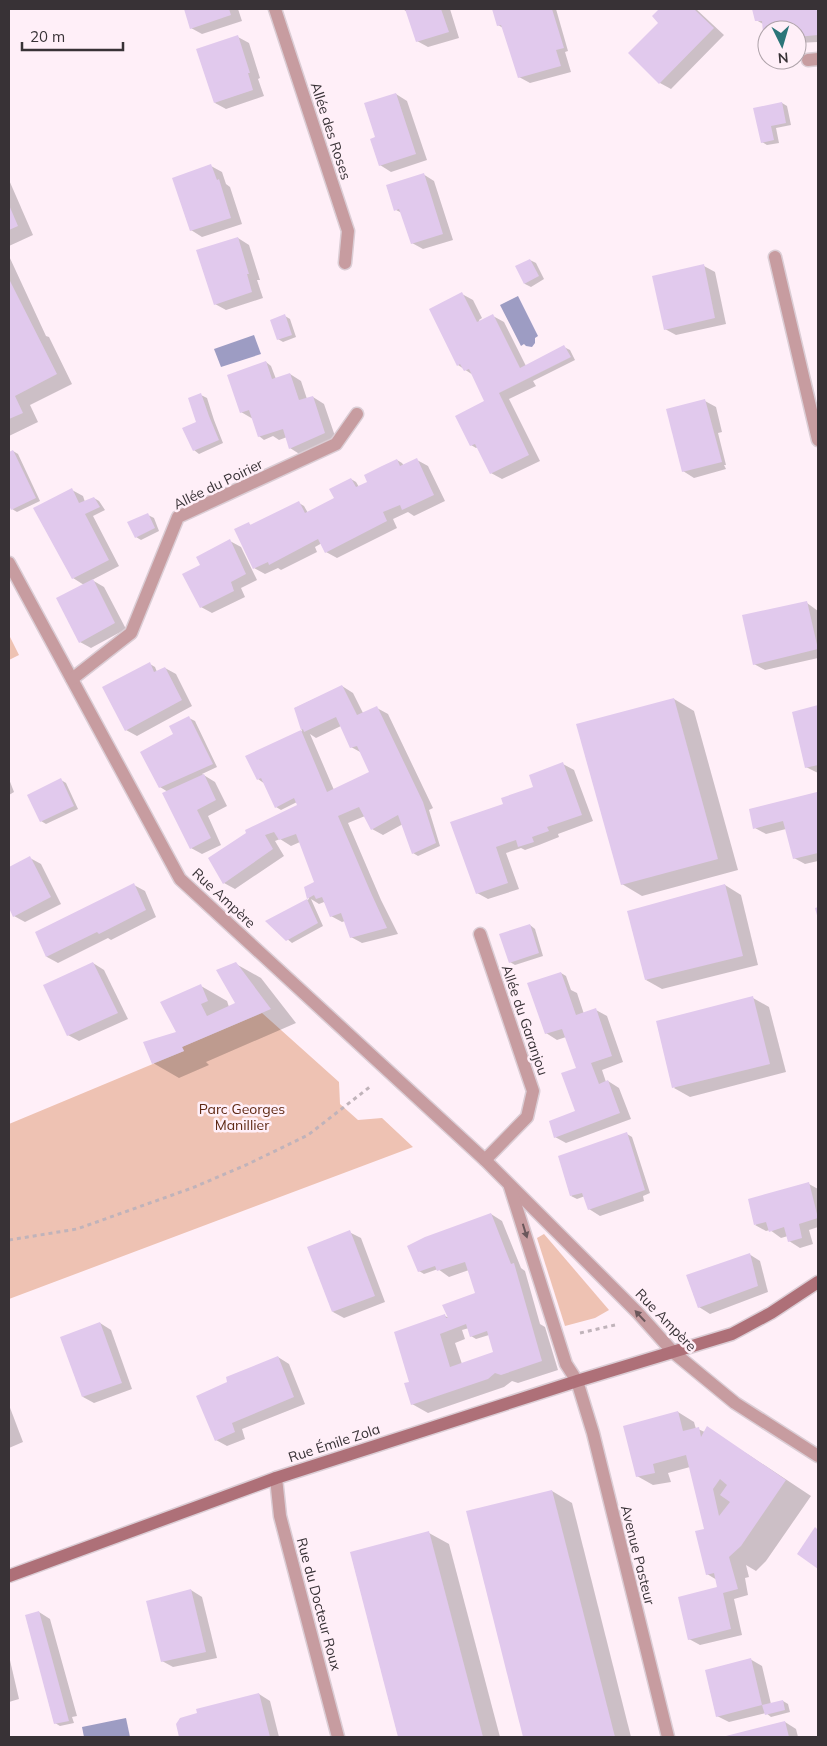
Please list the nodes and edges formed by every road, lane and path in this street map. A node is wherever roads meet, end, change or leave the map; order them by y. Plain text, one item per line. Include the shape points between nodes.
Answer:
1 (275, 9) edge
2 (775, 258) dead end
3 (345, 263) dead end
4 (357, 414) dead end
5 (818, 440) edge
6 (9, 563) edge
7 (72, 679) junction
8 (480, 934) dead end
9 (389, 1072) junction
10 (485, 1160) junction
11 (509, 1184) junction
12 (9, 1240) edge
13 (818, 1282) edge
14 (623, 1323) dead end
15 (577, 1334) dead end
16 (673, 1352) junction
17 (576, 1381) junction
18 (818, 1456) edge
19 (276, 1478) junction
20 (9, 1576) edge
21 (338, 1737) edge
22 (668, 1737) edge

1 - 3 street, Allée des Roses via 348,231
2 - 5 street
4 - 7 street, Allée du Poirier via 336,444 178,518 131,633
6 - 7 street, Rue Ampère
7 - 9 street, Rue Ampère via 180,879
8 - 10 street, Allée du Garanjou via 533,1090 527,1117
9 - 10 street, Rue Ampère
9 - 12 path via 308,1135 246,1165 77,1229
10 - 11 street, Rue Ampère
16 -> 11 street, Rue Ampère
11 -> 17 street, Rue Ampère via 566,1364
13 - 16 street, Rue Émile Zola via 771,1314 732,1334
14 - 15 path
16 - 17 street, Rue Émile Zola
16 - 18 street, Rue Ampère via 735,1403
17 - 19 street, Rue Émile Zola
17 - 22 street, Avenue Pasteur
19 - 20 street, Rue Émile Zola
19 - 21 street, Rue du Docteur Roux via 280,1516

